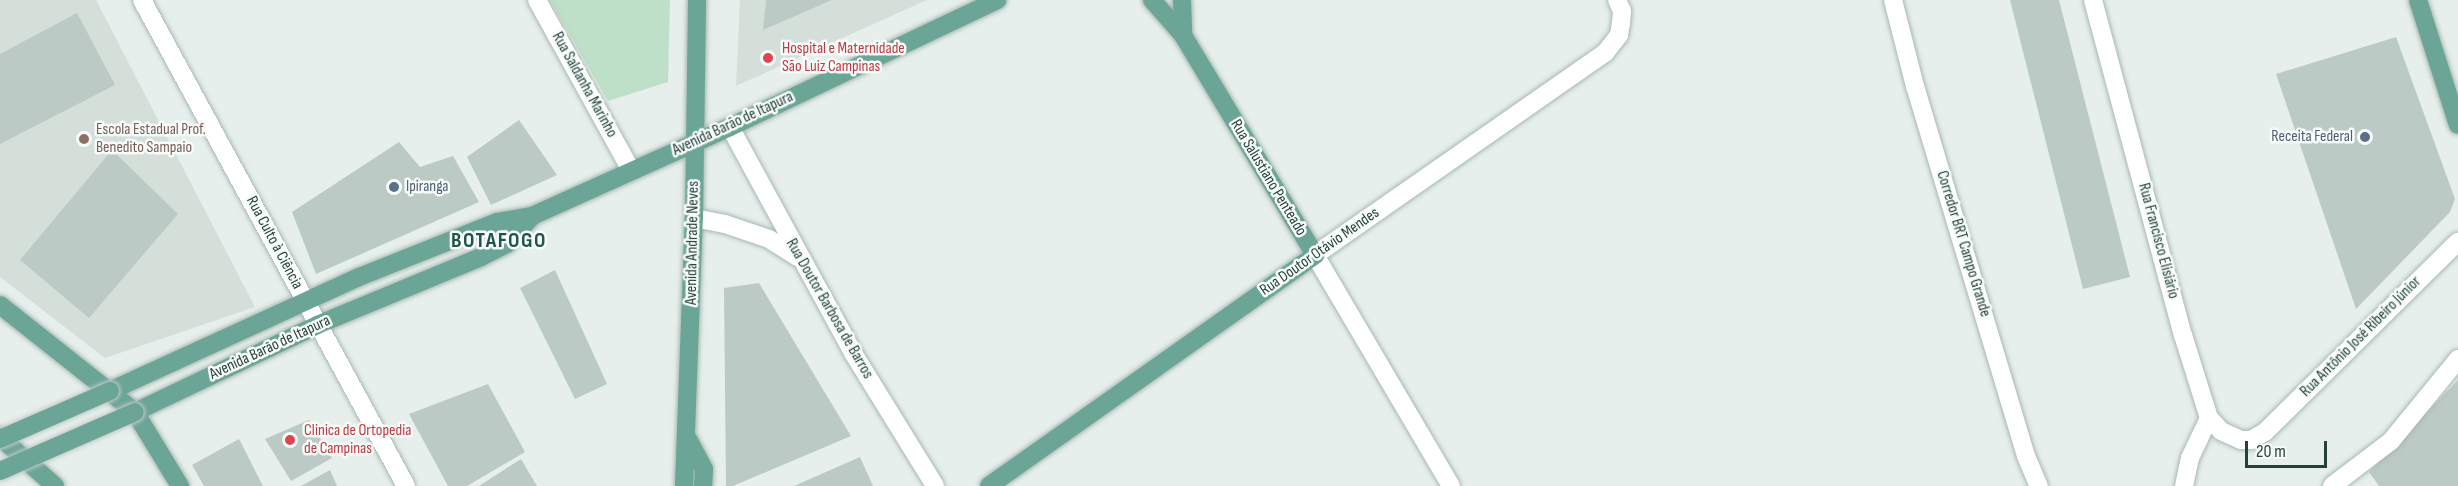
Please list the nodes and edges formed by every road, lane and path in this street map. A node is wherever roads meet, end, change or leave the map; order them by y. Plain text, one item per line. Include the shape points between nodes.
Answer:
1 (142, 0) edge
2 (537, 0) edge
3 (697, 0) edge
4 (997, 0) edge
5 (1152, 0) edge
6 (1182, 0) edge
7 (1617, 0) edge
8 (1893, 0) edge
9 (2093, 0) edge
10 (2418, 0) edge
11 (1183, 35) junction
12 (2458, 125) edge
13 (730, 127) junction
14 (695, 142) junction
15 (631, 170) junction
16 (532, 216) junction
17 (694, 218) junction
18 (2458, 242) edge
19 (1315, 255) junction
20 (799, 258) junction
21 (305, 302) junction
22 (0, 305) edge
23 (316, 325) junction
24 (2458, 359) edge
25 (110, 391) junction
26 (135, 412) junction
27 (2210, 418) junction
28 (687, 437) junction
29 (0, 438) edge
30 (0, 471) edge
31 (2340, 484) edge
32 (55, 486) edge
33 (180, 486) edge
34 (406, 486) edge
35 (684, 486) edge
36 (703, 486) edge
37 (935, 486) edge
38 (989, 486) edge
39 (1451, 486) edge
40 (2039, 486) edge
41 (2184, 486) edge

1 - 21 street, Rua Culto à Ciência
2 - 15 street, Rua Saldanha Marinho
3 - 14 main road, Avenida Andrade Neves
4 - 13 main road, Avenida Barão de Itapura
5 - 11 main road, Rua Salustiano Penteado
6 - 11 main road
7 - 19 street, Rua Doutor Otávio Mendes via 1622,10 1620,29 1605,53
8 - 40 street, Corredor BRT Campo Grande via 2026,456
9 - 27 street, Rua Francisco Elisiário via 2183,335
10 - 12 main road
11 - 19 main road, Rua Salustiano Penteado
13 - 14 main road, Avenida Barão de Itapura
13 - 20 street, Rua Doutor Barbosa de Barros
14 - 15 main road, Avenida Barão de Itapura
14 - 17 main road, Avenida Andrade Neves
15 - 16 main road, Avenida Barão de Itapura
16 - 21 main road, Avenida Barão de Itapura via 487,225
16 - 23 main road, Avenida Barão de Itapura via 508,243
17 - 20 street via 769,239
17 - 28 main road, Avenida Andrade Neves
18 - 27 street, Rua Antônio José Ribeiro Júnior via 2265,432 2251,440 2241,440 2221,431
19 - 38 main road, Rua Doutor Otávio Mendes
19 - 39 street, Rua Salustiano Penteado
20 - 37 street, Rua Doutor Barbosa de Barros
21 - 23 street, Rua Culto à Ciência
21 - 25 main road, Avenida Barão de Itapura
22 - 25 main road
23 - 26 main road, Avenida Barão de Itapura
23 - 34 street, Rua Culto à Ciência
24 - 31 street via 2391,441
25 - 26 main road
25 - 29 main road, Avenida Barão de Itapura, bridge
26 - 30 main road, Avenida Barão de Itapura, bridge
26 - 33 main road
27 - 41 street via 2190,458
28 - 35 main road, Avenida Andrade Neves
28 - 36 main road via 704,469
29 - 32 main road

